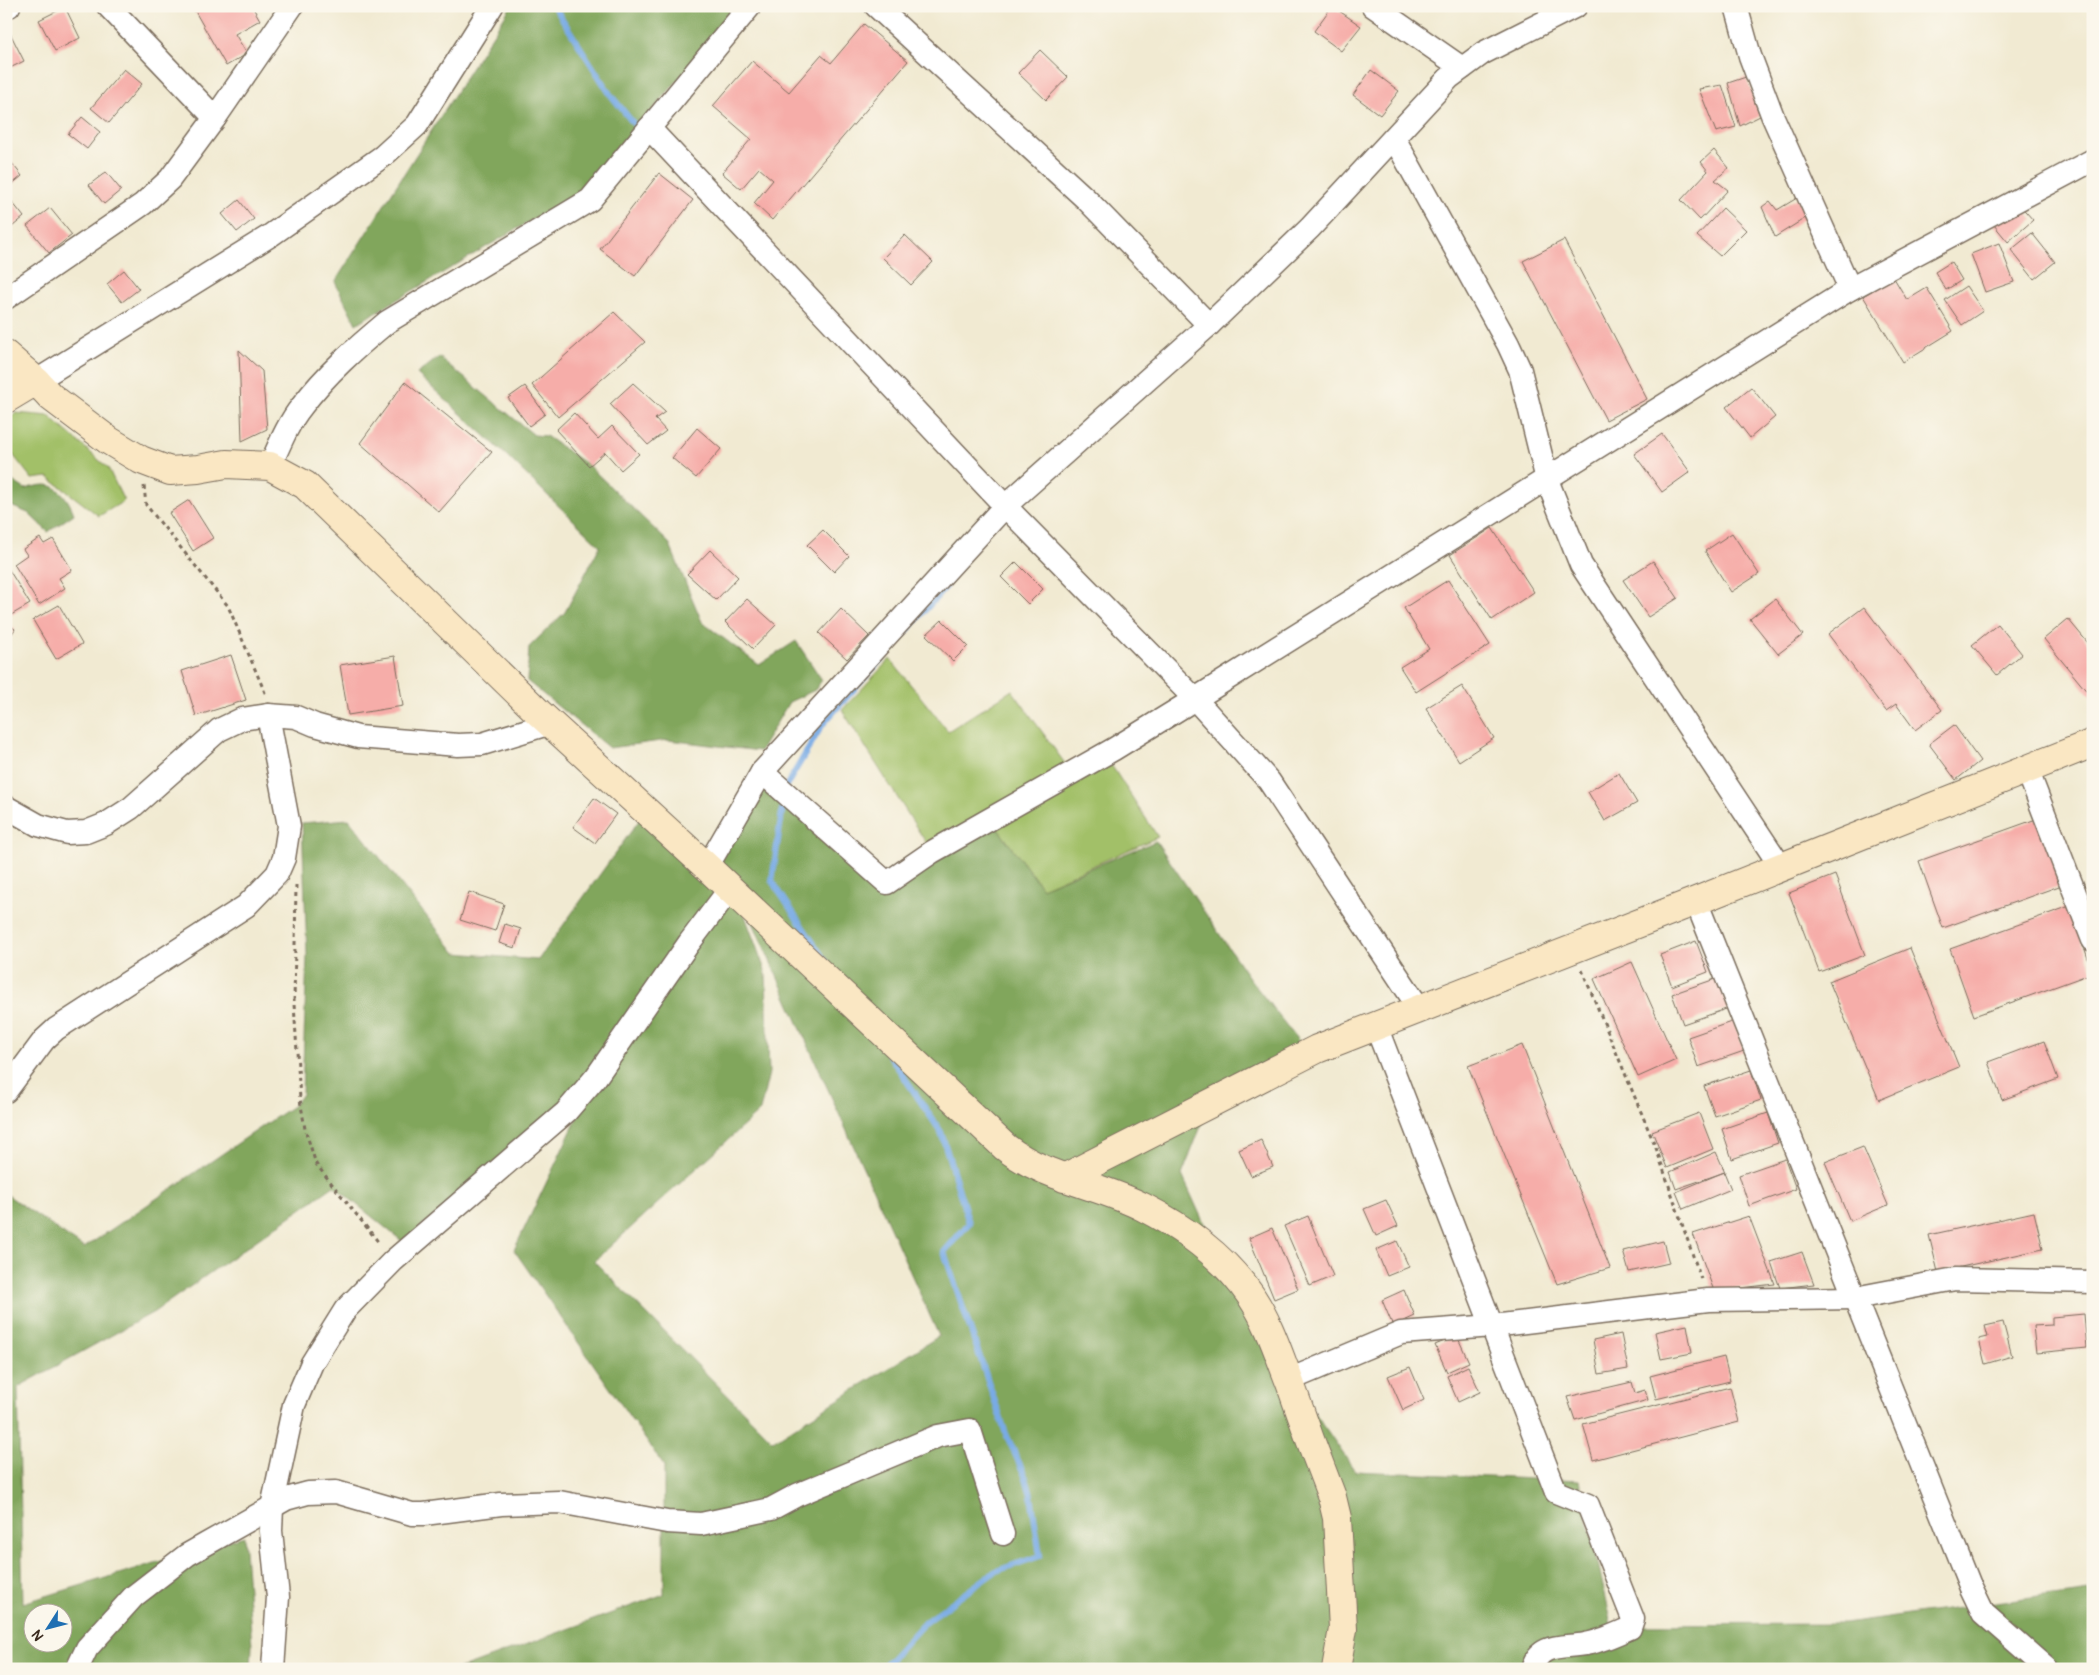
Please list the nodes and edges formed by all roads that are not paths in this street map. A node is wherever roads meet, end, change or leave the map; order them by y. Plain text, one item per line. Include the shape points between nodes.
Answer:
1 (108, 6) edge
2 (292, 6) edge
3 (492, 6) edge
4 (750, 6) edge
5 (876, 6) edge
6 (1373, 6) edge
7 (1576, 6) edge
8 (1736, 6) edge
9 (1462, 68) junction
10 (215, 118) junction
11 (649, 128) junction
12 (1394, 138) junction
13 (2093, 160) edge
14 (1850, 289) junction
15 (6, 298) edge
16 (1209, 325) junction
17 (6, 355) edge
18 (36, 381) junction
19 (6, 399) edge
20 (270, 466) junction
21 (1547, 480) junction
22 (1005, 506) junction
23 (1195, 699) junction
24 (268, 715) junction
25 (551, 723) junction
26 (2093, 743) edge
27 (2027, 769) junction
28 (762, 772) junction
29 (6, 807) edge
30 (706, 867) junction
31 (1781, 867) junction
32 (729, 890) junction
33 (1696, 901) junction
34 (2093, 940) edge
35 (1419, 1008) junction
36 (1376, 1026) junction
37 (6, 1091) edge
38 (1064, 1178) junction
39 (2093, 1282) edge
40 (1854, 1298) junction
41 (1493, 1326) junction
42 (1288, 1380) junction
43 (272, 1507) junction
44 (1003, 1534) dead end
45 (77, 1669) edge
46 (273, 1669) edge
47 (1336, 1669) edge
48 (1532, 1669) edge
49 (2047, 1669) edge

1 - 10 street
2 - 10 street
3 - 18 street via 417,125 383,156 271,235
4 - 11 street
5 - 16 street via 1086,199
6 - 9 street
7 - 9 street via 1483,53
8 - 14 street via 1750,56 1773,117
9 - 12 street
10 - 15 street via 170,179 143,204
11 - 20 street via 590,200 387,322 359,346 301,407
11 - 22 street
12 - 16 street via 1310,228
12 - 21 street via 1520,370
13 - 14 street
14 - 21 street
16 - 22 street
17 - 18 street
18 - 19 street
18 - 20 street via 51,397 108,440 141,460 170,471 226,464
20 - 25 street via 305,485
21 - 23 street
21 - 31 street via 1581,565
22 - 23 street
22 - 28 street
23 - 28 street via 932,852 887,883
23 - 35 street via 1269,781
24 - 25 street via 296,716 358,737 458,745 482,744
24 - 29 street via 242,719 219,730 131,808 86,832 67,833 38,825
24 - 37 street via 289,826 284,858 277,874 246,906 56,1029
25 - 30 street
26 - 27 street
27 - 31 street
27 - 34 street
28 - 30 street
30 - 32 street
31 - 33 street
32 - 38 street via 1005,1147 1027,1162
32 - 43 street via 596,1077 566,1112 394,1261 345,1310 312,1363 294,1405
33 - 35 street
33 - 40 street
35 - 36 street
36 - 38 street via 1317,1049
36 - 41 street
38 - 42 street via 1142,1206 1202,1244 1236,1278 1262,1314
39 - 40 street via 1955,1279
40 - 41 street via 1708,1300
40 - 49 street via 1983,1613
41 - 42 street via 1401,1333
41 - 48 street via 1556,1492 1588,1505 1633,1618 1630,1628 1601,1640 1584,1645 1552,1647 1539,1655
42 - 47 street via 1337,1518 1343,1629
43 - 44 street via 308,1493 336,1492 412,1514 501,1504 560,1502 667,1522 700,1524 771,1509 938,1436 970,1430
43 - 45 street via 187,1555 134,1596 87,1648
43 - 46 street via 271,1532 278,1597

